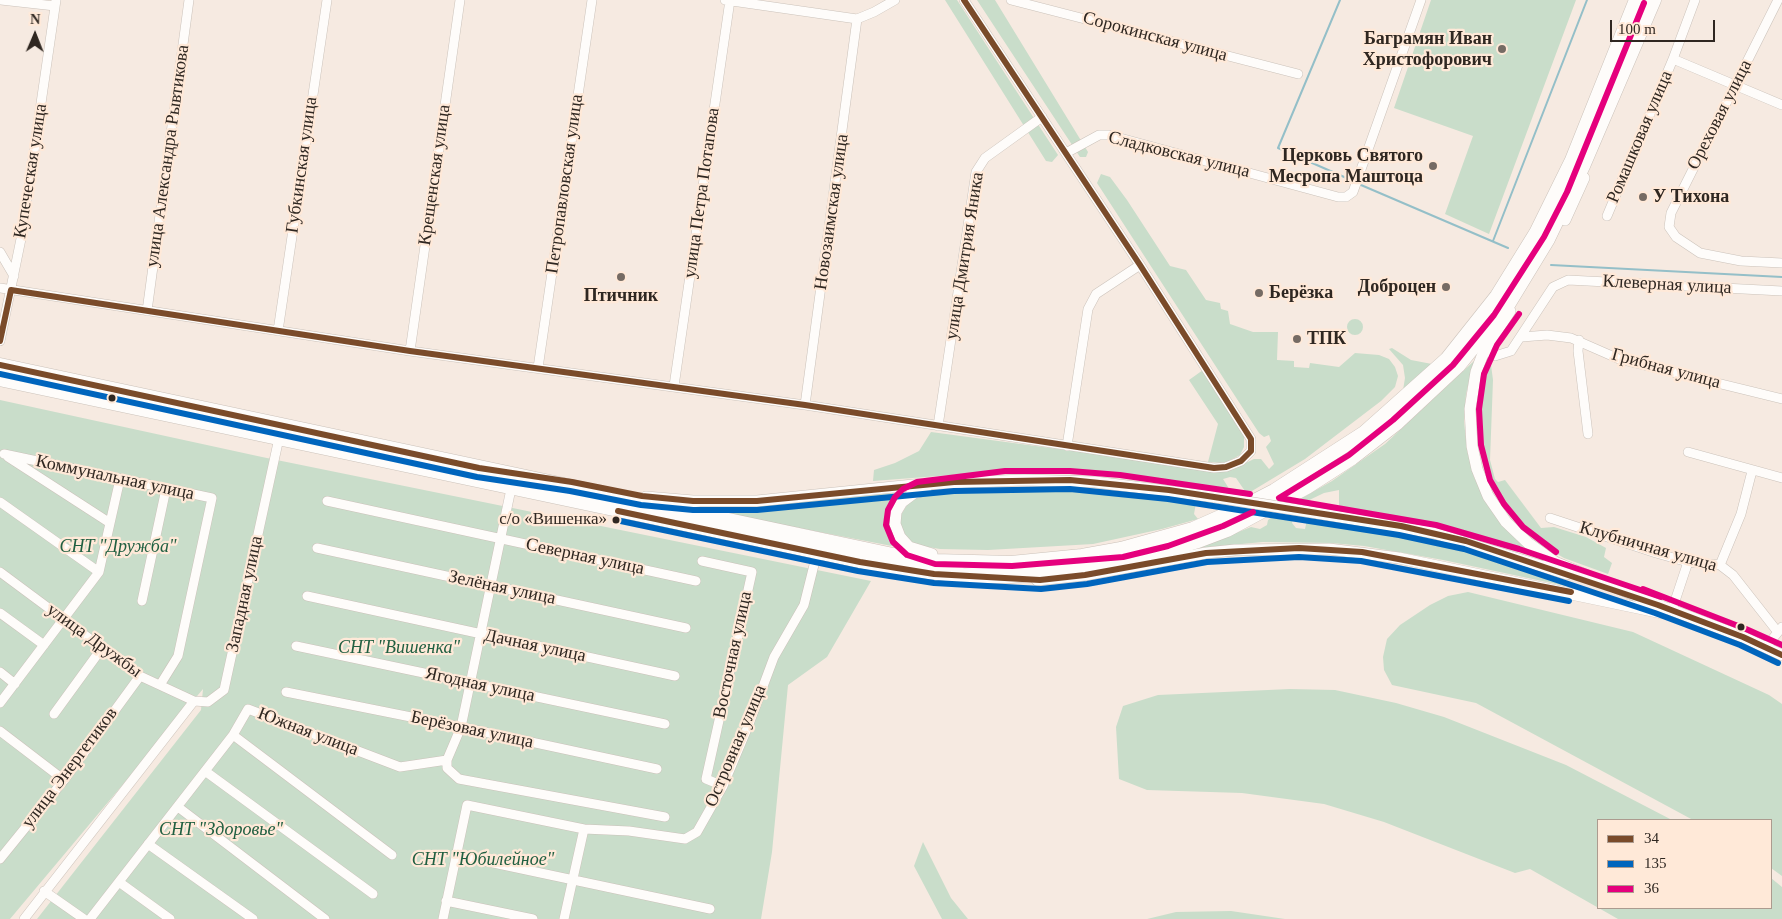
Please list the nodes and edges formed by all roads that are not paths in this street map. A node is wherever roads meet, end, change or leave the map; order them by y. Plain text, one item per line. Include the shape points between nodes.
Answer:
1 (1, 0) edge
2 (189, 0) edge
3 (326, 0) edge
4 (460, 0) edge
5 (592, 0) edge
6 (725, 0) edge
7 (730, 0) edge
8 (895, 0) edge
9 (964, 0) edge
10 (1011, 0) edge
11 (1421, 0) edge
12 (1628, 0) edge
13 (1636, 0) edge
14 (1654, 0) edge
15 (1695, 0) edge
16 (1778, 0) edge
17 (56, 3) edge
18 (857, 19) junction
19 (1622, 36) junction
20 (1638, 41) junction
21 (1673, 59) junction
22 (1298, 74) dead end
23 (1735, 85) junction
24 (1782, 105) edge
25 (1042, 117) junction
26 (1066, 153) junction
27 (1607, 216) dead end
28 (0, 252) edge
29 (1782, 263) edge
30 (1140, 265) junction
31 (14, 276) junction
32 (0, 288) edge
33 (11, 290) junction
34 (1782, 291) edge
35 (147, 311) junction
36 (278, 331) junction
37 (1522, 337) junction
38 (1579, 340) junction
39 (0, 341) edge
40 (410, 351) junction
41 (1484, 351) junction
42 (0, 365) edge
43 (538, 368) junction
44 (0, 379) edge
45 (674, 386) junction
46 (1782, 399) edge
47 (805, 405) junction
48 (228, 420) junction
49 (938, 426) junction
50 (1588, 434) dead end
51 (279, 438) junction
52 (1067, 446) junction
53 (2, 452) edge
54 (1688, 452) dead end
55 (479, 468) junction
56 (1752, 470) junction
57 (1782, 478) edge
58 (120, 479) junction
59 (1006, 480) junction
60 (166, 489) junction
61 (511, 489) junction
62 (327, 501) dead end
63 (0, 502) edge
64 (1550, 518) dead end
65 (110, 523) junction
66 (500, 539) junction
67 (317, 548) dead end
68 (1121, 549) junction
69 (817, 553) junction
70 (702, 561) dead end
71 (1688, 562) junction
72 (1720, 565) junction
73 (0, 572) edge
74 (99, 572) junction
75 (964, 576) junction
76 (696, 581) dead end
77 (491, 586) junction
78 (307, 596) dead end
79 (142, 601) dead end
80 (1658, 605) junction
81 (1672, 610) junction
82 (0, 613) edge
83 (63, 619) junction
84 (686, 628) dead end
85 (1779, 629) edge
86 (1729, 632) junction
87 (480, 634) junction
88 (44, 645) junction
89 (296, 646) dead end
90 (1766, 647) junction
91 (102, 648) junction
92 (1782, 655) edge
93 (0, 672) edge
94 (140, 676) junction
95 (675, 676) dead end
96 (470, 683) junction
97 (15, 684) junction
98 (160, 685) junction
99 (286, 692) dead end
100 (194, 701) junction
101 (0, 704) edge
102 (54, 714) dead end
103 (665, 724) dead end
104 (461, 727) junction
105 (0, 731) edge
106 (233, 735) junction
107 (447, 760) junction
108 (657, 769) dead end
109 (205, 771) junction
110 (64, 780) junction
111 (722, 786) junction
112 (178, 807) junction
113 (665, 818) dead end
114 (584, 829) junction
115 (148, 844) junction
116 (392, 854) dead end
117 (456, 855) junction
118 (1, 857) edge
119 (572, 880) junction
120 (119, 882) junction
121 (44, 891) junction
122 (373, 894) dead end
123 (446, 901) junction
124 (710, 909) dead end
125 (24, 919) edge
126 (84, 919) edge
127 (90, 919) edge
128 (170, 919) edge
129 (253, 919) edge
130 (325, 919) edge
131 (443, 919) edge
132 (532, 919) edge
133 (564, 919) edge

1 - 17 street
2 - 35 street, улица Александра Рывтикова
3 - 36 street, Губкинская улица
4 - 40 street, Крещенская улица
5 - 43 street, Петропавловская улица
6 - 7 street
7 - 18 street
7 - 45 street, улица Петра Потапова
8 - 18 street
9 - 25 street
10 - 22 street, Сорокинская улица
11 - 26 street, Сладковская улица via 1353,192 1346,197 1109,135 1099,135
12 - 19 street
13 - 19 highway
14 - 20 highway
15 - 21 street, Ромашковая улица
16 - 23 street, Ореховая улица
17 - 31 street, Купеческая улица
18 - 47 street, Новозаимская улица
19 - 68 highway via 1572,160 1536,233 1498,296 1447,359 1364,433 1282,486 1193,529
20 - 41 main road via 1605,130 1564,220
20 - 75 highway via 1538,259 1470,353 1397,423 1352,458 1291,497 1198,541 1103,566 1011,576
21 - 23 street, Ромашковая улица
21 - 27 street, Ромашковая улица
23 - 24 street, Ромашковая улица
23 - 29 street, Ореховая улица via 1671,213 1669,227 1676,237 1700,253 1741,261
25 - 26 street
25 - 49 street, улица Дмитрия Яника via 985,158 976,172
26 - 30 street
28 - 31 street
30 - 52 street via 1096,294 1088,309
30 - 52 street via 1251,439 1252,446 1247,456 1219,468
31 - 33 street, Купеческая улица
32 - 33 street
33 - 35 street
33 - 39 street, Купеческая улица
34 - 37 street, Клеверная улица via 1568,280 1553,287
35 - 36 street
36 - 40 street
37 - 38 street, Грибная улица via 1547,335
37 - 41 street via 1506,354 1495,356
38 - 46 street, Грибная улица via 1619,359
38 - 50 street
40 - 43 street
41 - 80 main road via 1472,390 1470,435 1477,469 1488,496 1528,543 1555,562
42 - 48 highway
43 - 45 street
44 - 48 highway
45 - 47 street
47 - 49 street
48 - 51 highway
48 - 55 highway
49 - 52 street
51 - 61 highway
51 - 100 street, Западная улица via 224,690 208,702
53 - 58 street, Коммунальная улица
53 - 65 street
54 - 56 street
55 - 59 main road via 642,496 693,501 783,499 923,484
55 - 68 highway via 915,559 1011,563
56 - 57 street
56 - 72 street via 1741,514
58 - 60 street, Коммунальная улица
58 - 65 street
59 - 68 main road via 914,492 896,512 900,537 909,547 920,552 965,557
59 - 80 main road, bridge via 1095,482 1401,526 1466,541
60 - 79 street
60 - 98 street, Коммунальная улица via 212,498 178,656
61 - 66 street
61 - 69 highway
62 - 66 street, Северная улица
63 - 74 street
64 - 71 street, Клубничная улица
65 - 74 street
66 - 76 street, Северная улица
66 - 77 street
67 - 77 street, Зелёная улица
69 - 75 highway via 892,568
69 - 111 street, Островная улица via 804,605 774,657
70 - 111 street, Восточная улица via 752,572 706,779
71 - 72 street, Клубничная улица
71 - 81 street
72 - 85 street, Клубничная улица via 1733,575
73 - 83 street, улица Дружбы
74 - 83 street
75 - 86 main road via 1048,579 1085,576 1235,550 1329,550 1400,558 1520,582 1648,609
77 - 84 street, Зелёная улица
77 - 87 street
78 - 87 street, Дачная улица
80 - 81 main road
81 - 86 main road
82 - 88 street
83 - 88 street
83 - 91 street, улица Дружбы
85 - 90 street, Клубничная улица
86 - 90 main road
87 - 95 street, Дачная улица
87 - 96 street
88 - 97 street
89 - 96 street, Ягодная улица
90 - 92 main road
91 - 94 street, улица Дружбы
91 - 102 street
93 - 97 street
94 - 98 street, улица Дружбы
94 - 110 street, улица Энергетиков
96 - 103 street, Ягодная улица
96 - 104 street
97 - 101 street
98 - 100 street, улица Дружбы
99 - 104 street, Берёзовая улица
100 - 121 street
104 - 107 street
104 - 108 street, Берёзовая улица
105 - 110 street
106 - 107 street, Южная улица via 248,709 400,766
106 - 109 street, Южная улица
106 - 116 street
107 - 113 street via 447,768 460,779
109 - 112 street, Южная улица
109 - 122 street
110 - 118 street, улица Энергетиков
111 - 114 street, Островная улица via 697,832 685,839
112 - 115 street, Южная улица
112 - 130 street
114 - 117 street, Островная улица via 467,805
114 - 119 street
115 - 120 street, Южная улица
115 - 129 street
117 - 119 street
117 - 123 street
119 - 124 street
119 - 133 street
120 - 127 street, Южная улица
120 - 128 street
121 - 125 street
121 - 126 street
123 - 131 street
123 - 132 street

